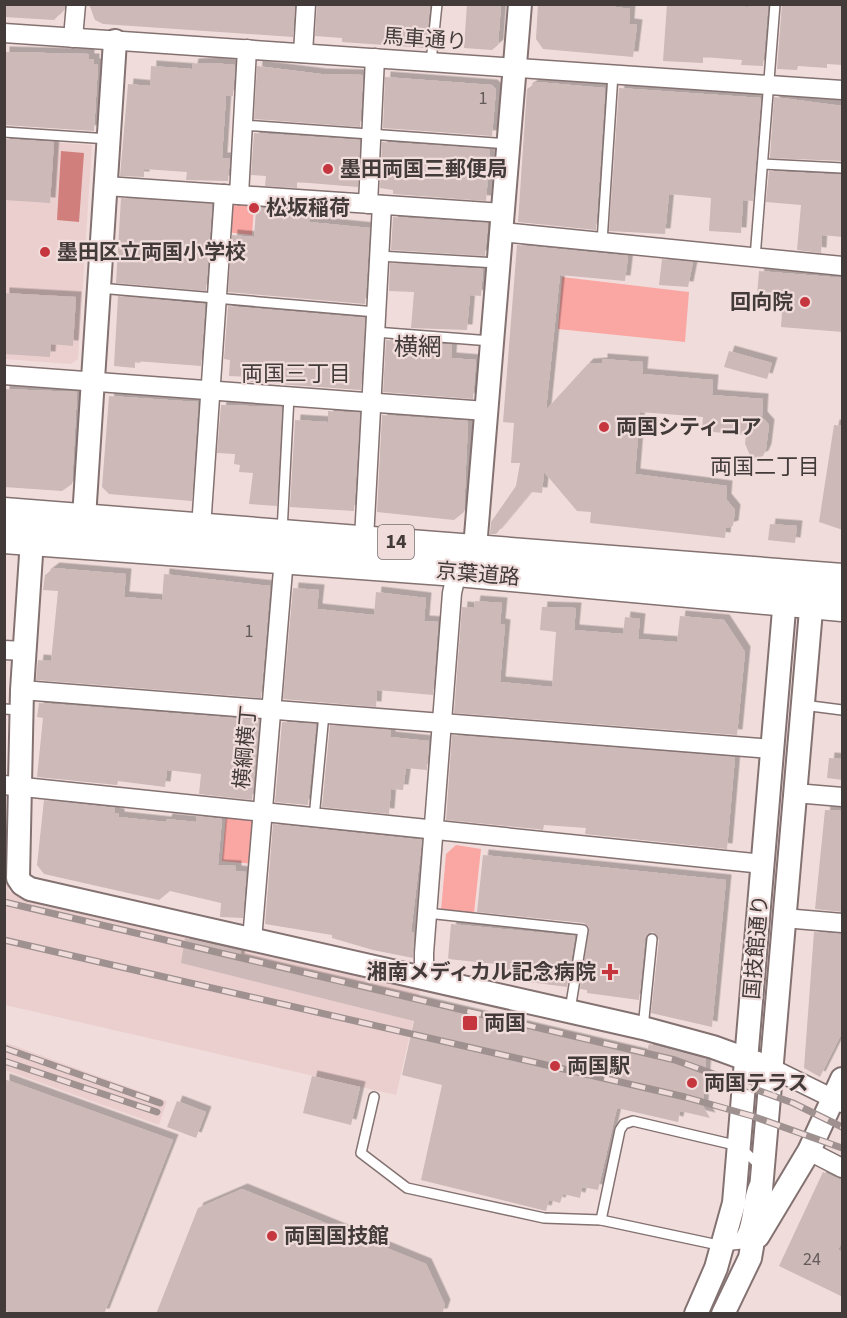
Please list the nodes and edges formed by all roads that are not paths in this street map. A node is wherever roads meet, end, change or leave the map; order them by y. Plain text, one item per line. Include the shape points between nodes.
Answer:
1 (76, 4) edge
2 (306, 4) edge
3 (437, 4) edge
4 (520, 4) edge
5 (775, 4) edge
6 (4, 33) edge
7 (73, 38) junction
8 (115, 40) junction
9 (247, 50) junction
10 (303, 53) junction
11 (375, 58) junction
12 (432, 62) junction
13 (514, 67) junction
14 (613, 74) junction
15 (769, 85) junction
16 (843, 90) edge
17 (243, 125) junction
18 (4, 132) edge
19 (372, 135) junction
20 (109, 139) junction
21 (509, 144) junction
22 (762, 164) junction
23 (843, 168) edge
24 (106, 186) junction
25 (231, 195) junction
26 (375, 205) junction
27 (502, 223) junction
28 (602, 242) junction
29 (379, 256) junction
30 (755, 258) junction
31 (500, 263) junction
32 (843, 266) edge
33 (99, 288) junction
34 (217, 298) junction
35 (376, 312) junction
36 (375, 332) junction
37 (493, 342) junction
38 (4, 375) edge
39 (93, 381) junction
40 (211, 390) junction
41 (288, 396) junction
42 (371, 402) junction
43 (486, 411) junction
44 (4, 513) edge
45 (201, 528) junction
46 (24, 531) edge
47 (83, 531) junction
48 (364, 540) junction
49 (283, 546) junction
50 (466, 560) junction
51 (808, 587) edge
52 (843, 606) edge
53 (14, 651) edge
54 (16, 703) edge
55 (803, 705) junction
56 (272, 710) junction
57 (843, 710) edge
58 (324, 714) junction
59 (442, 723) junction
60 (772, 749) junction
61 (13, 785) edge
62 (795, 793) junction
63 (843, 797) edge
64 (262, 812) junction
65 (314, 818) junction
66 (433, 831) junction
67 (12, 845) edge
68 (763, 864) junction
69 (428, 914) junction
70 (784, 918) junction
71 (843, 923) edge
72 (652, 939) dead end
73 (252, 940) junction
74 (433, 980) junction
75 (570, 1011) junction
76 (643, 1028) junction
77 (746, 1059) junction
78 (771, 1068) junction
79 (840, 1093) edge
80 (374, 1097) dead end
81 (739, 1146) junction
82 (809, 1151) junction
83 (763, 1168) junction
84 (843, 1168) edge
85 (772, 1213) junction
86 (601, 1220) junction
87 (753, 1243) junction
88 (723, 1246) junction
89 (747, 1269) junction
90 (696, 1314) edge
91 (704, 1314) edge
92 (723, 1314) edge

1 - 7 street
2 - 10 street
3 - 12 lane
4 - 13 street
5 - 15 lane
6 - 7 street, 馬車通り
7 - 8 street, 馬車通り
8 - 9 street, 馬車通り
8 - 20 street
9 - 10 street, 馬車通り
9 - 17 street
10 - 11 street, 馬車通り
11 - 12 street, 馬車通り
11 - 19 street
12 - 13 street, 馬車通り
13 - 14 street, 馬車通り
13 - 21 street
14 - 15 street, 馬車通り
14 - 28 lane
15 - 16 street, 馬車通り
15 - 22 lane
17 - 19 lane
17 - 25 street
18 - 20 lane
19 - 21 lane
19 - 26 street
20 - 24 street
21 - 27 street
22 - 23 lane
22 - 30 lane
24 - 25 street
24 - 33 street
25 - 26 street
25 - 34 street
26 - 27 street
26 - 29 street
27 - 28 street
27 - 31 street
28 - 30 street
29 - 31 lane
29 - 35 street
30 - 32 street
31 - 37 street
33 - 34 lane
33 - 39 street
34 - 35 lane
34 - 40 street
35 - 36 street
36 - 37 lane
36 - 42 street
37 - 43 street
38 - 39 street
39 - 40 street
39 - 47 street
40 - 41 street
40 - 45 street
41 - 42 street
41 - 49 lane
42 - 43 street
42 - 48 street
43 - 50 street
44 - 46 highway, 京葉道路 / 14
45 - 47 highway, 京葉道路 / 14
45 - 49 highway, 京葉道路 / 14
46 - 47 highway, 京葉道路 / 14
46 - 53 street
47 - 49 highway, 京葉道路 / 14
48 - 49 highway, 京葉道路 / 14
48 - 50 highway, 京葉道路 / 14
49 - 50 highway, 京葉道路 / 14
49 - 56 street, 横綱横丁
50 - 51 highway, 京葉道路 / 14
50 - 59 street via 452,593
51 - 52 highway, 京葉道路 / 14
51 - 55 street, 国技館通り
51 - 60 street, 国技館通り
53 - 54 street
54 - 56 street
54 - 61 street
55 - 57 lane
55 - 62 street, 国技館通り
56 - 58 street
56 - 64 street, 横綱横丁
58 - 59 street
58 - 65 lane
59 - 60 street
59 - 66 street
60 - 68 street, 国技館通り
61 - 64 street
61 - 67 street
62 - 63 street
62 - 70 street, 国技館通り
64 - 65 street
64 - 73 street, 横綱横丁
65 - 66 street
66 - 68 street
66 - 69 street
67 - 73 street via 18,878 30,889
68 - 77 street, 国技館通り
69 - 74 street via 424,965
69 - 75 lane via 583,930
70 - 71 street
70 - 78 street, 国技館通り
72 - 76 lane
73 - 74 street
74 - 75 street
75 - 76 street
76 - 77 street
77 - 78 street
77 - 81 street, 国技館通り
78 - 79 street
78 - 83 street, 国技館通り
79 - 82 street
80 - 86 lane via 361,1153 407,1188 544,1218
81 - 83 lane
81 - 86 lane via 633,1121 624,1124
81 - 88 street, 国技館通り via 734,1203
82 - 84 street
82 - 85 street
83 - 87 street, 国技館通り
83 - 88 lane via 749,1196 740,1240
85 - 87 street
85 - 89 street
86 - 88 lane
87 - 88 lane
87 - 89 street, 国技館通り
87 - 91 street
88 - 90 street, 国技館通り
89 - 92 street, 国技館通り

